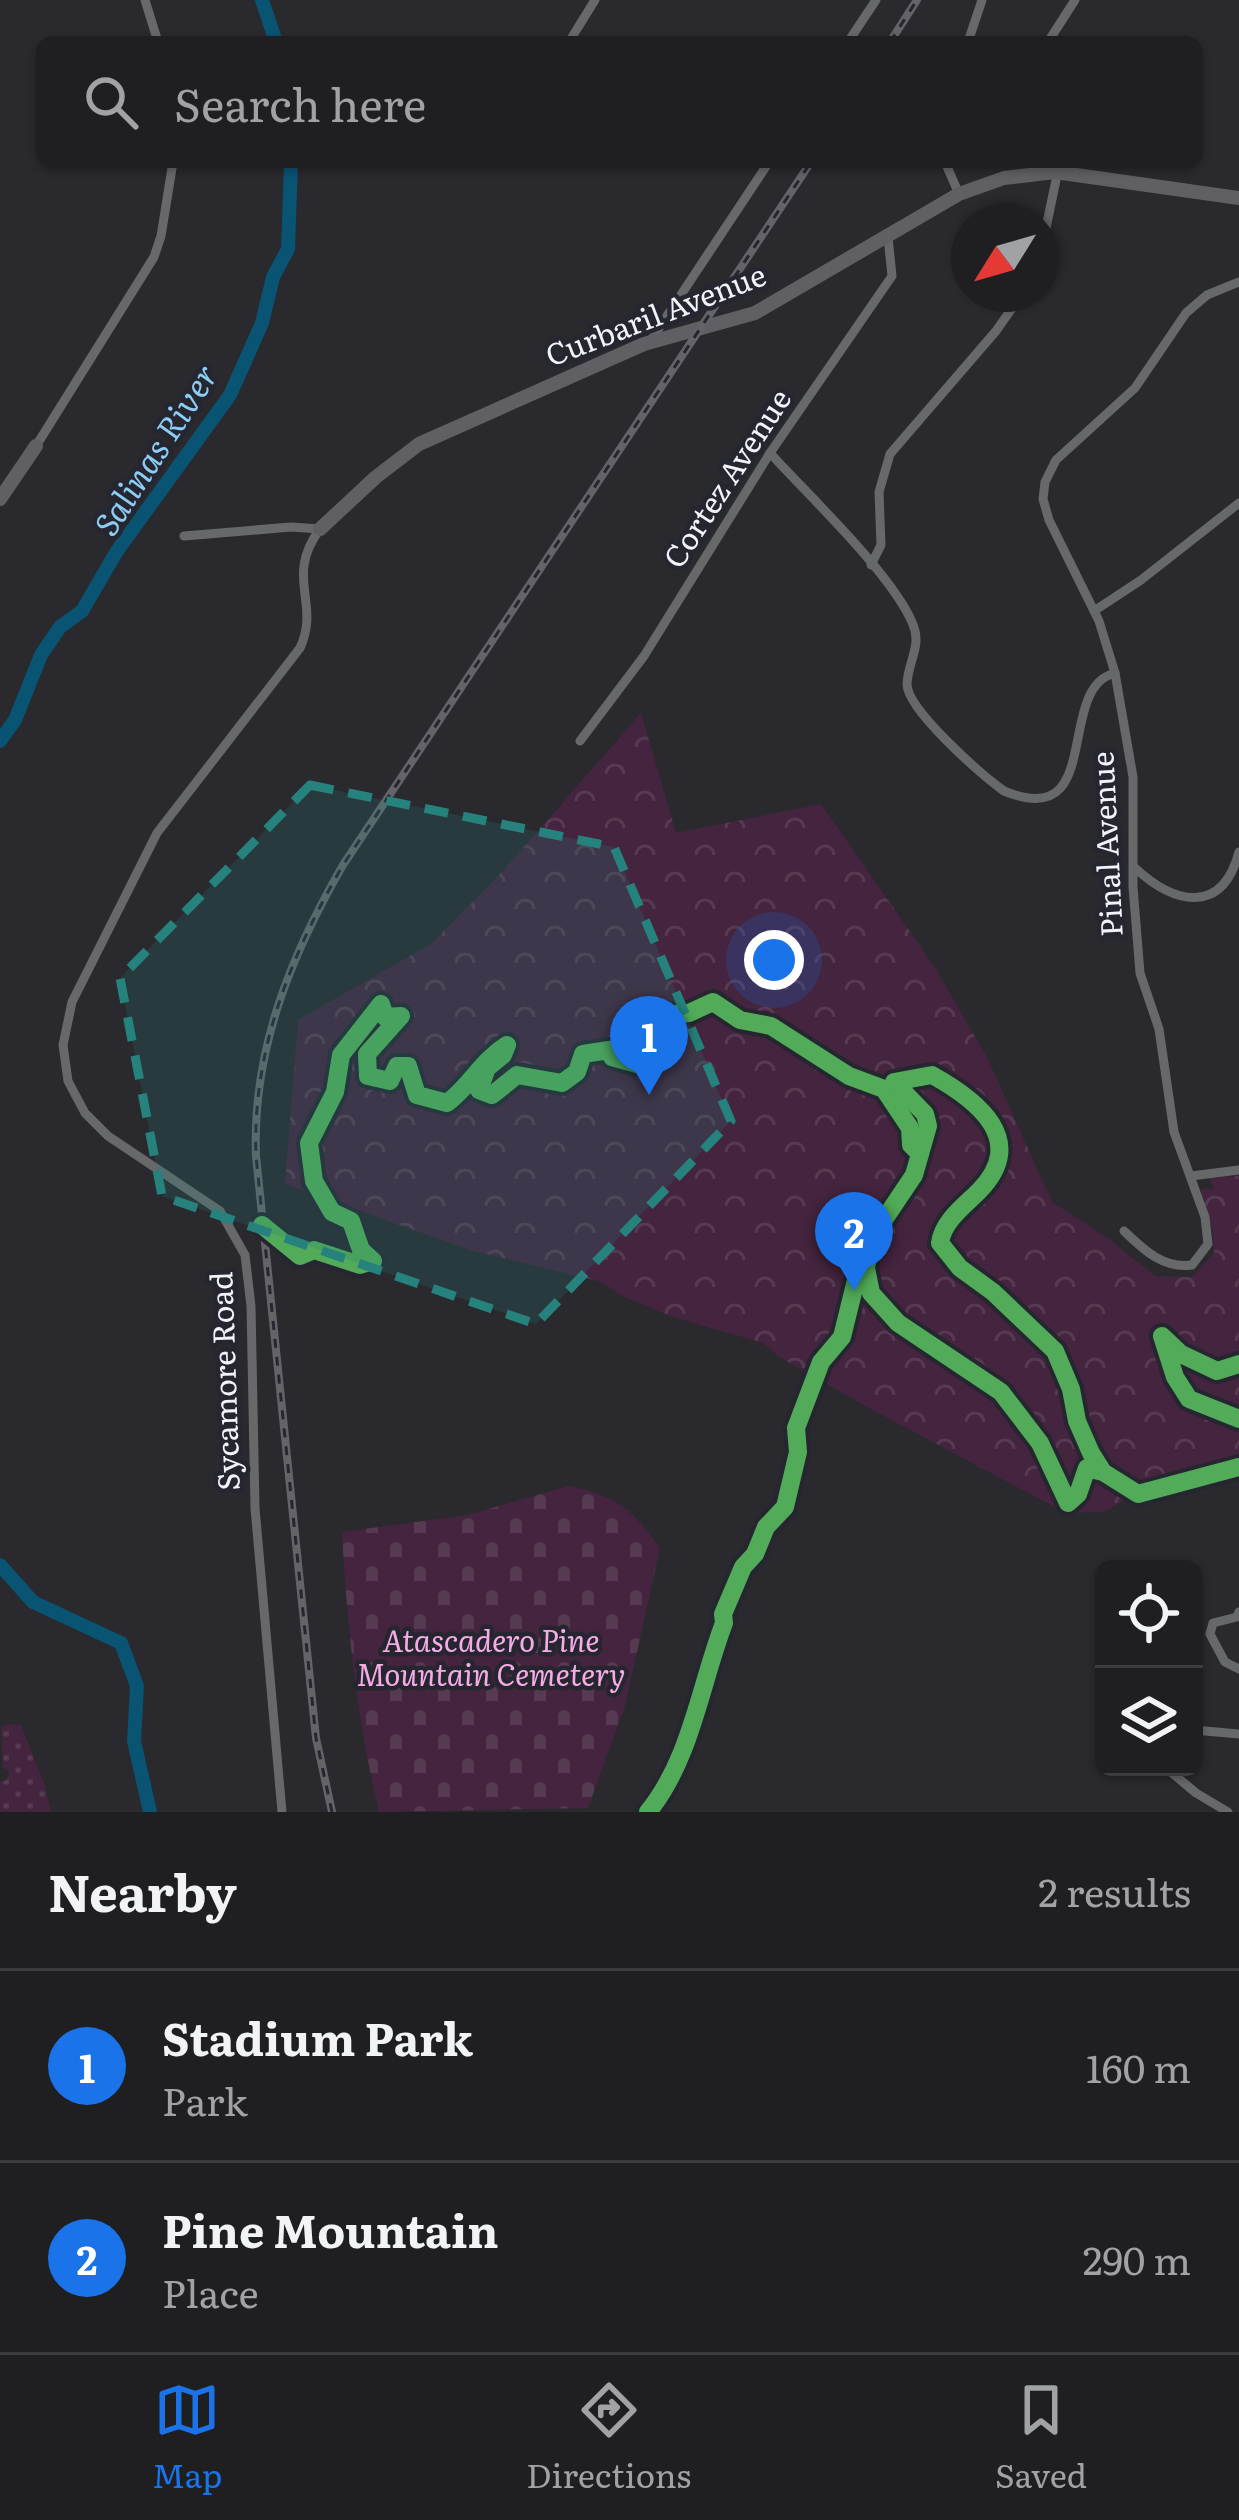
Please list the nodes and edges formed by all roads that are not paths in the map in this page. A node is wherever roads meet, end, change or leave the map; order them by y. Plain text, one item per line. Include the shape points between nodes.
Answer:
1 (145, 0) edge
2 (595, 0) edge
3 (876, 0) edge
4 (982, 0) edge
5 (1076, 0) edge
6 (156, 36) edge
7 (573, 36) edge
8 (852, 36) edge
9 (970, 36) edge
10 (1052, 36) edge
11 (171, 168) edge
12 (765, 168) edge
13 (948, 168) edge
14 (1049, 168) edge
15 (1053, 168) edge
16 (1059, 168) edge
17 (959, 194) junction
18 (1239, 198) edge
19 (1048, 204) edge
20 (888, 237) junction
21 (1239, 282) edge
22 (1010, 312) edge
23 (649, 343) junction
24 (35, 446) joint
25 (770, 453) junction
26 (0, 499) edge
27 (1239, 503) edge
28 (320, 529) junction
29 (184, 536) dead end
30 (871, 565) junction
31 (1094, 610) junction
32 (1115, 673) junction
33 (580, 741) dead end
34 (1239, 852) edge
35 (1135, 867) junction
36 (1239, 1170) edge
37 (1191, 1176) junction
38 (1124, 1231) dead end
39 (1239, 1612) edge
40 (1239, 1669) edge
41 (1203, 1731) edge
42 (1239, 1734) edge
43 (1176, 1776) edge
44 (282, 1812) edge
45 (1228, 1812) edge

1 - 6 street
2 - 7 street
3 - 8 street
4 - 9 street
5 - 10 street
11 - 24 street via 154,257
12 - 23 street
13 - 17 street
14 - 17 street, Curbaril Avenue
15 - 19 street
16 - 18 street, Curbaril Avenue
17 - 20 street, Curbaril Avenue
20 - 23 street, Curbaril Avenue via 755,313
20 - 25 street, Cortez Avenue via 892,276
21 - 31 street, Pinal Avenue via 1192,307 1135,388 1047,477 1044,507
22 - 30 street via 895,446 880,482 881,545
23 - 28 street, Curbaril Avenue via 419,444
24 - 26 street
25 - 30 street
25 - 33 street, Cortez Avenue via 644,656
27 - 31 street
28 - 29 street
28 - 44 street, Sycamore Road via 301,573 308,623 302,645 157,833 72,1002 63,1045 68,1082 85,1113 220,1211 245,1255 255,1508
30 - 32 street via 915,630 908,684 914,705 1004,791 1044,797 1063,785 1088,696
31 - 32 street, Pinal Avenue
32 - 35 street, Pinal Avenue via 1133,776
34 - 35 street via 1226,882 1202,898 1176,896
35 - 37 street, Pinal Avenue via 1139,973
36 - 37 street
37 - 38 street, Pinal Avenue via 1208,1236 1192,1265 1157,1259
39 - 40 street via 1213,1623 1210,1634
41 - 42 street
43 - 45 street

